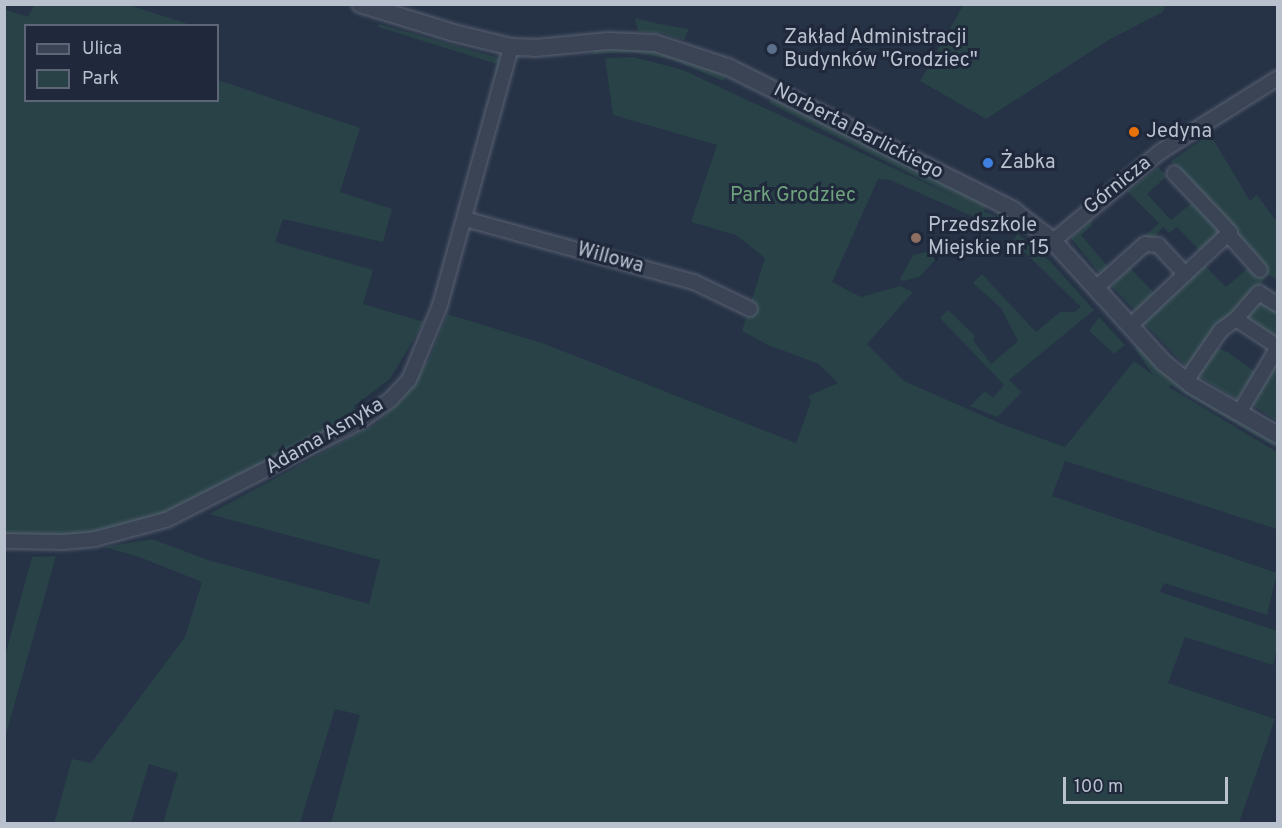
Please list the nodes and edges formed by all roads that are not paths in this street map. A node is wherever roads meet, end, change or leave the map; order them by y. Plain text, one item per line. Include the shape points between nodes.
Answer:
1 (360, 4) edge
2 (512, 47) junction
3 (1278, 78) edge
4 (1174, 173) dead end
5 (465, 219) junction
6 (1228, 234) junction
7 (1053, 241) junction
8 (1260, 270) dead end
9 (1185, 274) junction
10 (1097, 287) junction
11 (1278, 305) edge
12 (750, 309) dead end
13 (1236, 319) junction
14 (1130, 326) junction
15 (1278, 347) edge
16 (1186, 381) junction
17 (1239, 413) junction
18 (1278, 435) edge
19 (4, 541) edge

1 - 2 street, Norberta Barlickiego
2 - 5 street, Adama Asnyka
2 - 7 street, Norberta Barlickiego via 628,41 701,57 1013,210
3 - 7 street, Górnicza via 1160,152
4 - 6 street
5 - 12 street, Willowa via 693,282
5 - 19 street, Adama Asnyka via 440,304 409,380 361,421 166,520 95,539
6 - 8 street
6 - 9 street
7 - 10 street, Norberta Barlickiego
9 - 10 street via 1158,245 1145,244
9 - 14 street
10 - 14 street, Norberta Barlickiego
11 - 13 street via 1259,293
13 - 15 street
13 - 16 street via 1221,330
14 - 16 street, Norberta Barlickiego
15 - 17 street
16 - 17 street, Norberta Barlickiego
17 - 18 street, Norberta Barlickiego

